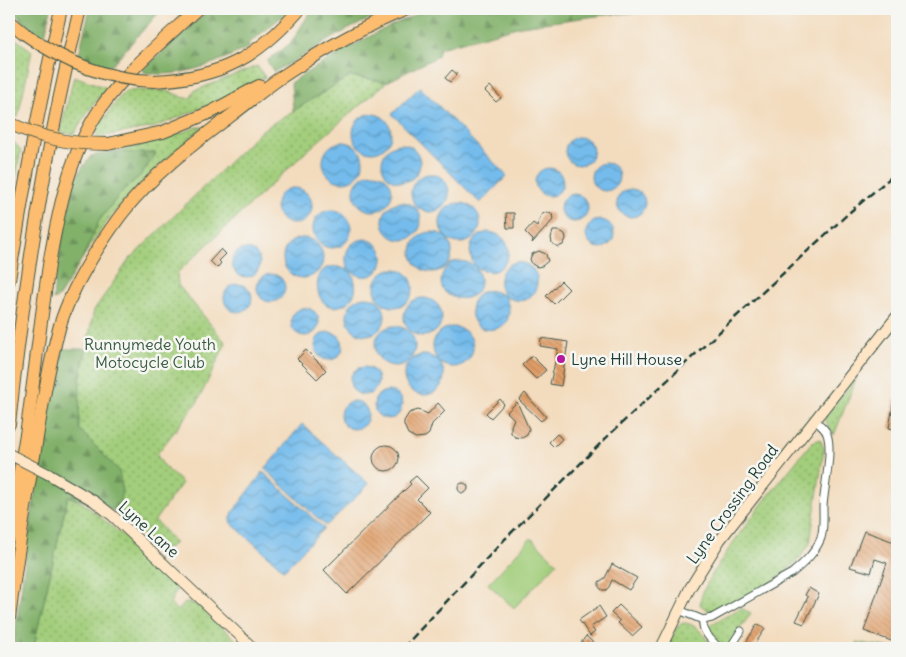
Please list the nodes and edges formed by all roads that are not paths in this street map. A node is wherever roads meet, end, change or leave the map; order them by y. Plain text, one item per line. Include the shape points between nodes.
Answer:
1 (61, 9) edge
2 (80, 9) edge
3 (197, 9) edge
4 (300, 9) edge
5 (408, 9) edge
6 (9, 21) edge
7 (280, 78) junction
8 (9, 123) edge
9 (9, 280) edge
10 (897, 316) edge
11 (814, 420) junction
12 (9, 424) edge
13 (9, 454) edge
14 (9, 536) edge
15 (679, 610) junction
16 (9, 619) edge
17 (702, 620) junction
18 (741, 631) dead end
19 (253, 648) edge
20 (661, 648) edge
21 (719, 648) edge
22 (730, 648) edge

1 - 9 highway via 25,179
2 - 12 highway via 62,83 36,221
3 - 14 highway via 114,89 85,134 69,172 47,278
4 - 6 highway, bridge via 280,32 255,51 223,68 193,77 154,81 117,77 88,69 58,56
5 - 7 highway via 386,18
7 - 8 highway, bridge via 164,132 108,144 58,140
7 - 16 highway via 170,163 142,190 98,247 77,284 61,324 46,383
10 - 11 street, Lyne Crossing Road
11 - 15 street, Lyne Crossing Road via 720,540
11 - 17 street via 826,433 829,447 823,525 814,552 792,573 716,616
13 - 19 street, Lyne Lane, bridge via 94,501 113,516
15 - 17 street
15 - 20 street, Lyne Crossing Road
17 - 21 street via 706,632
18 - 22 street

